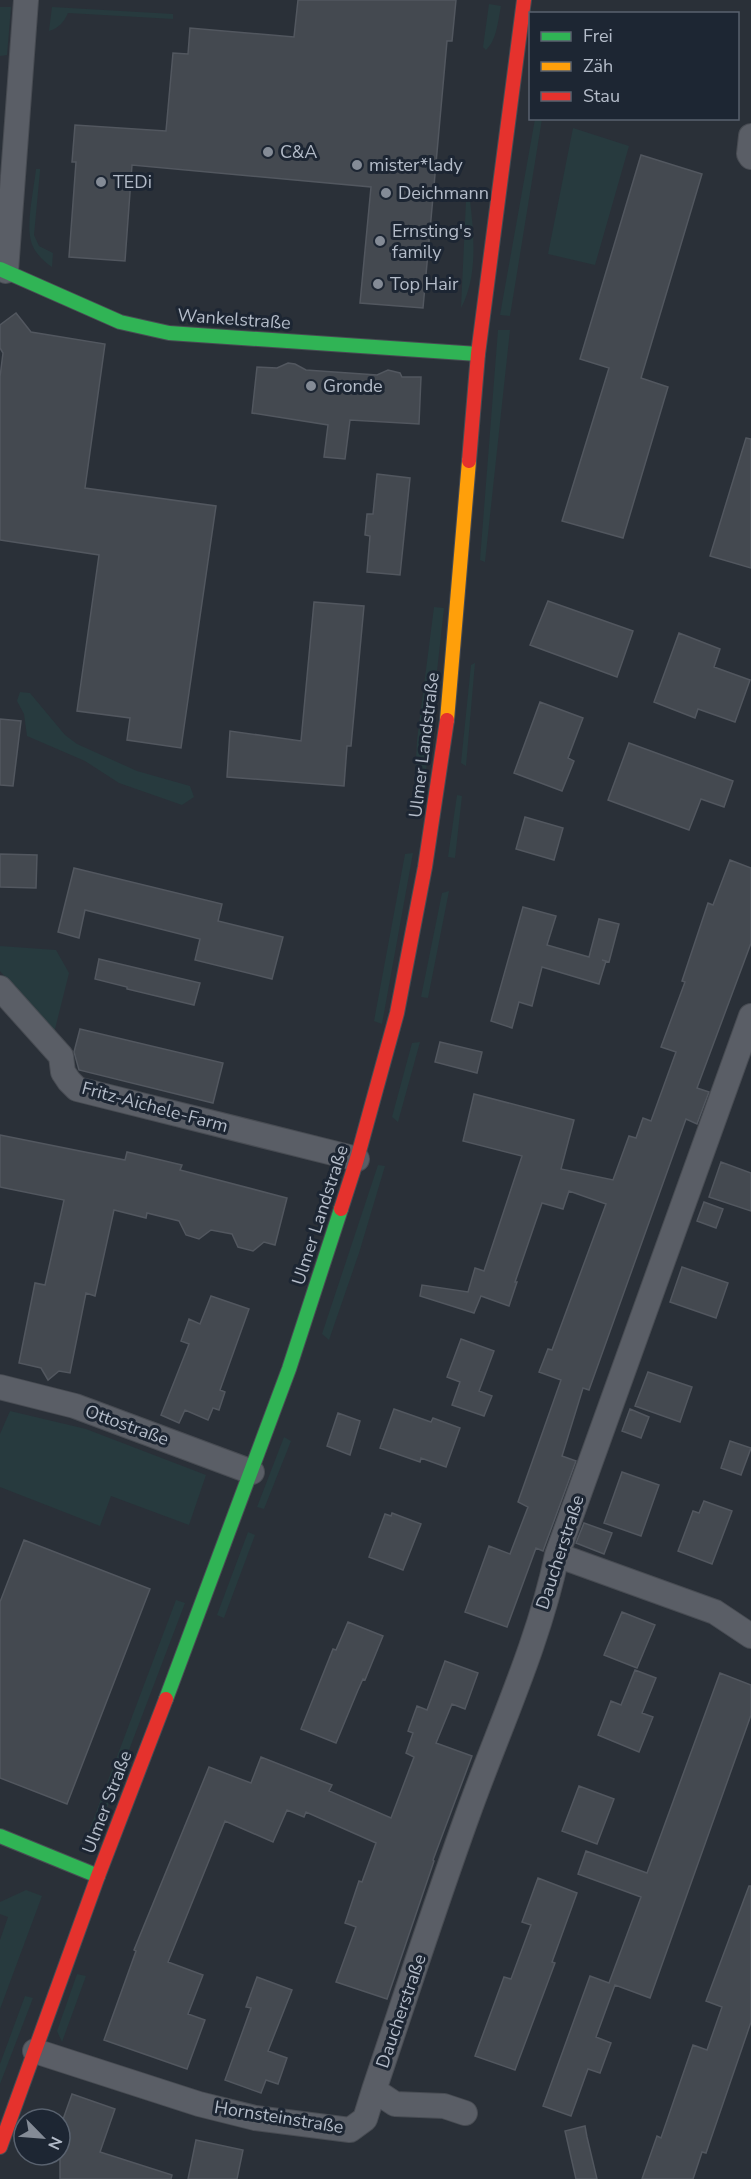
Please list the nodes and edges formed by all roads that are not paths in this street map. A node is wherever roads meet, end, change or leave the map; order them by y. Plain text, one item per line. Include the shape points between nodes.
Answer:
1 (26, 0) edge
2 (524, 0) edge
3 (751, 136) edge
4 (751, 157) edge
5 (3, 270) edge
6 (478, 354) junction
7 (0, 987) edge
8 (751, 1016) edge
9 (357, 1159) junction
10 (0, 1387) edge
11 (252, 1472) junction
12 (556, 1555) junction
13 (751, 1636) edge
14 (0, 1836) edge
15 (98, 1876) junction
16 (35, 2051) junction
17 (374, 2091) junction
18 (465, 2113) dead end
19 (0, 2147) edge

1 - 5 street
2 - 6 street, Ulmer Landstraße
3 - 4 street
5 - 6 street, Wankelstraße via 120,322 169,333
6 - 9 street, Ulmer Landstraße via 448,713 433,822 397,1013
7 - 9 street, Fritz-Aichele-Farm via 61,1056 63,1072 77,1089
8 - 12 street, Daucherstraße
9 - 11 street, Ulmer Landstraße
10 - 11 street, Ottostraße via 75,1406
11 - 15 street, Ulmer Straße
12 - 13 street via 715,1612
12 - 17 street, Daucherstraße via 533,1640 467,1815
14 - 15 street
15 - 16 street, Ulmer Straße
16 - 17 street, Hornsteinstraße via 199,2104 255,2118 350,2130 365,2119
16 - 19 street, Ulmer Straße
17 - 18 street via 395,2104 444,2106

